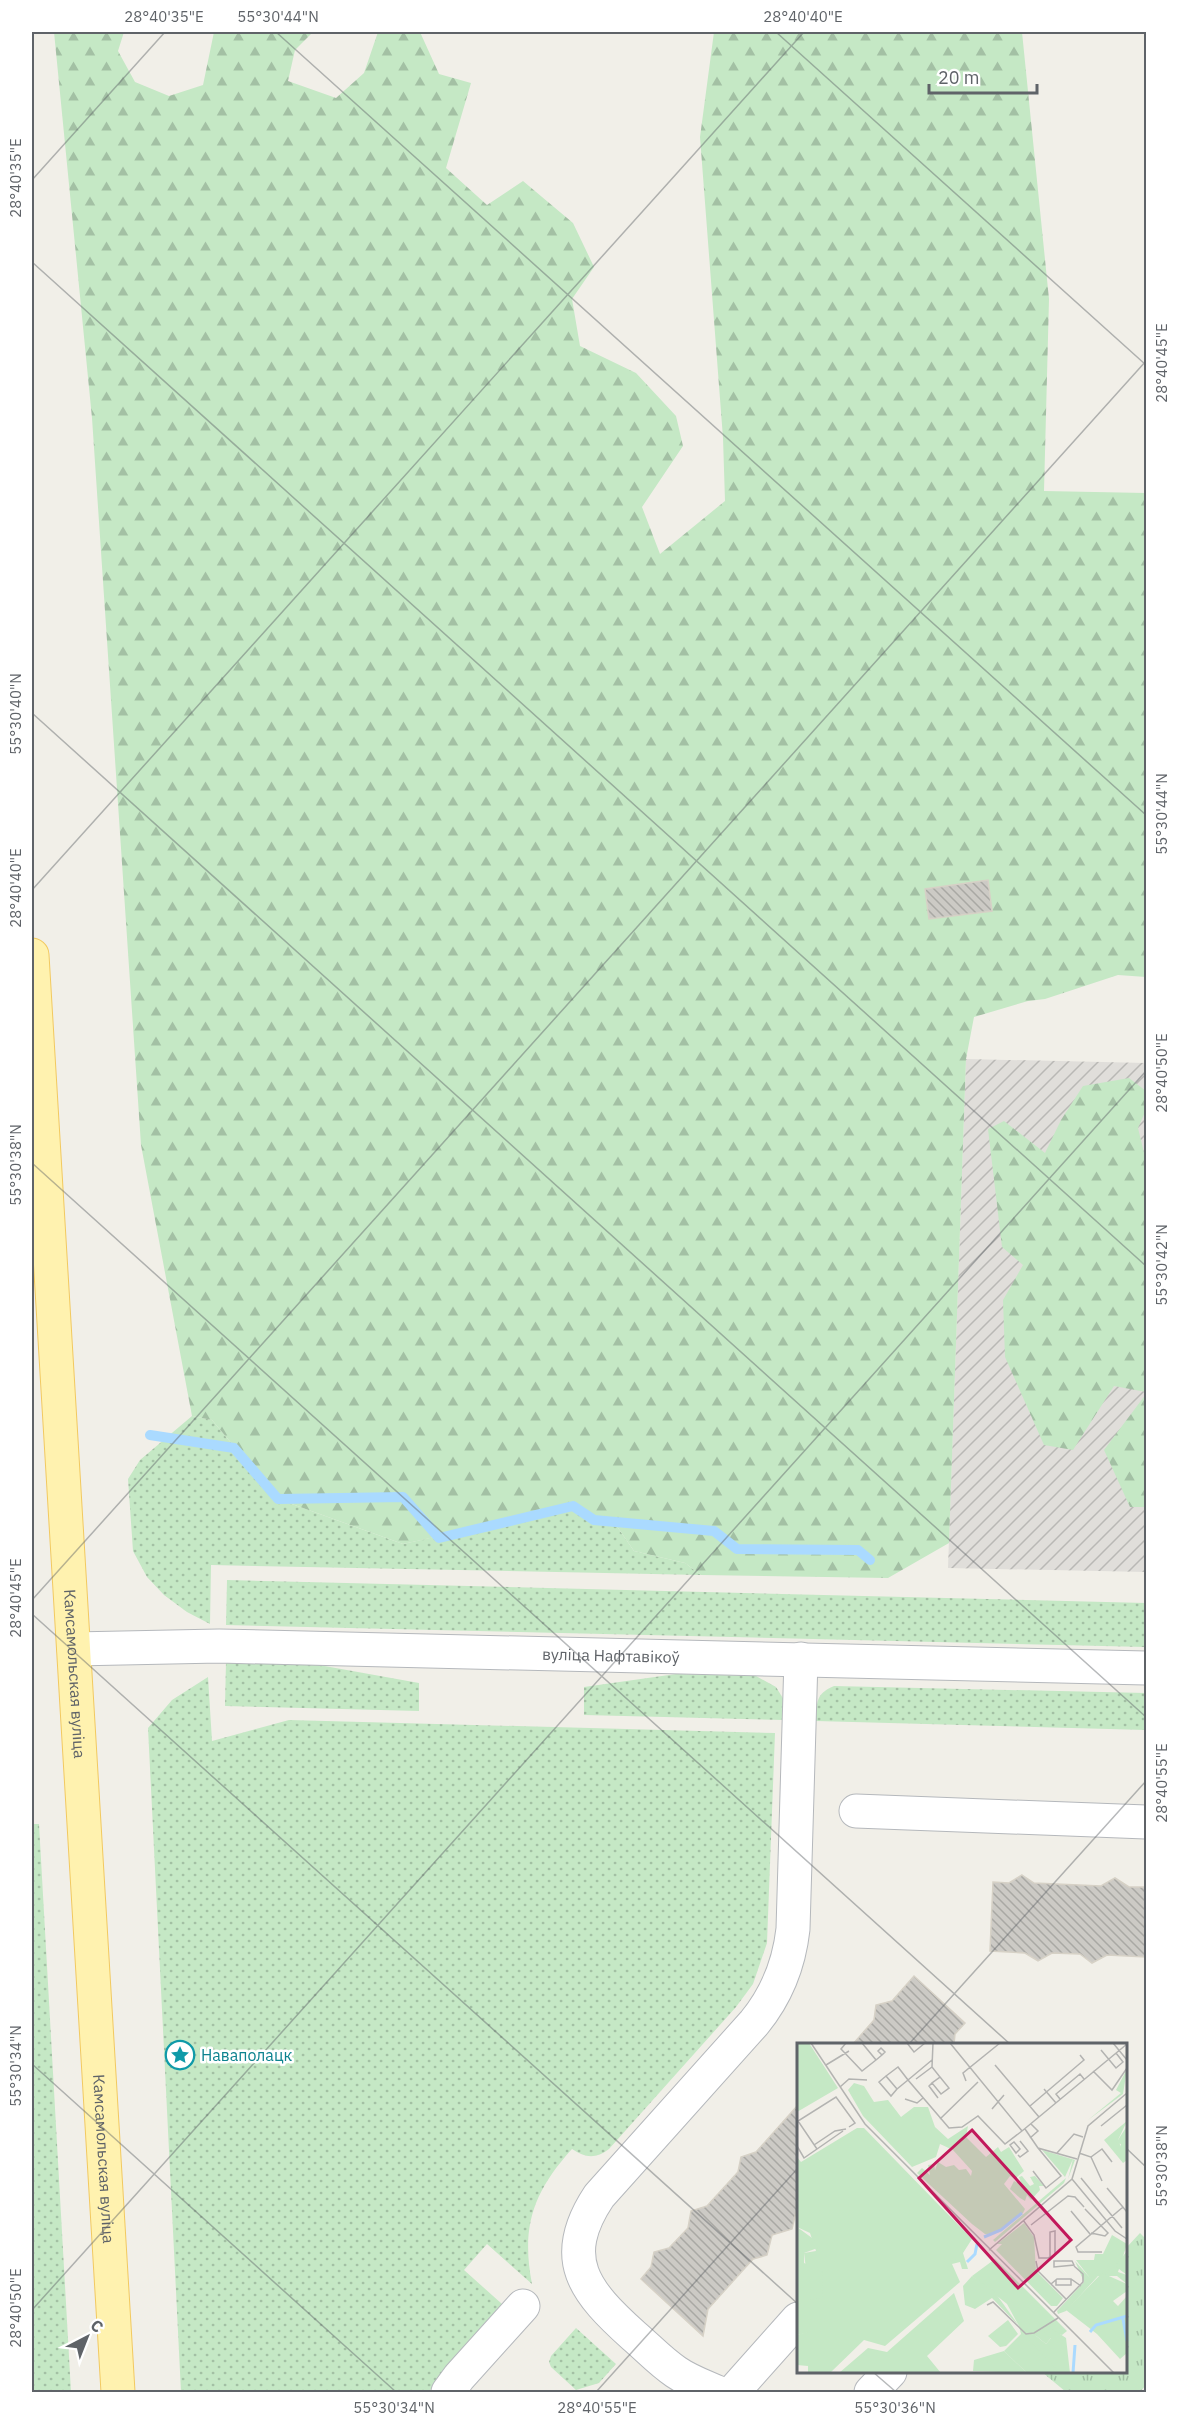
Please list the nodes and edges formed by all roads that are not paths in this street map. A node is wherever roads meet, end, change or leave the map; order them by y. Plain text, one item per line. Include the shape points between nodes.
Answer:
1 (32, 955) edge
2 (74, 1649) junction
3 (801, 1659) junction
4 (1146, 1668) edge
5 (856, 1811) dead end
6 (1146, 1821) edge
7 (523, 2306) dead end
8 (797, 2320) edge
9 (889, 2373) edge
10 (118, 2392) edge
11 (448, 2392) edge
12 (717, 2392) edge
13 (732, 2392) edge
14 (871, 2392) edge

1 - 2 main road, Камсамольская вуліца
2 - 3 street, вуліца Нафтавікоў via 189,1646
2 - 10 main road, Камсамольская вуліца
3 - 4 street, вуліца Нафтавікоў
3 - 12 street via 793,1929 781,1979 754,2023 599,2196 580,2233 583,2275 605,2310 669,2367
5 - 6 street
7 - 11 street
8 - 13 street
9 - 14 street

